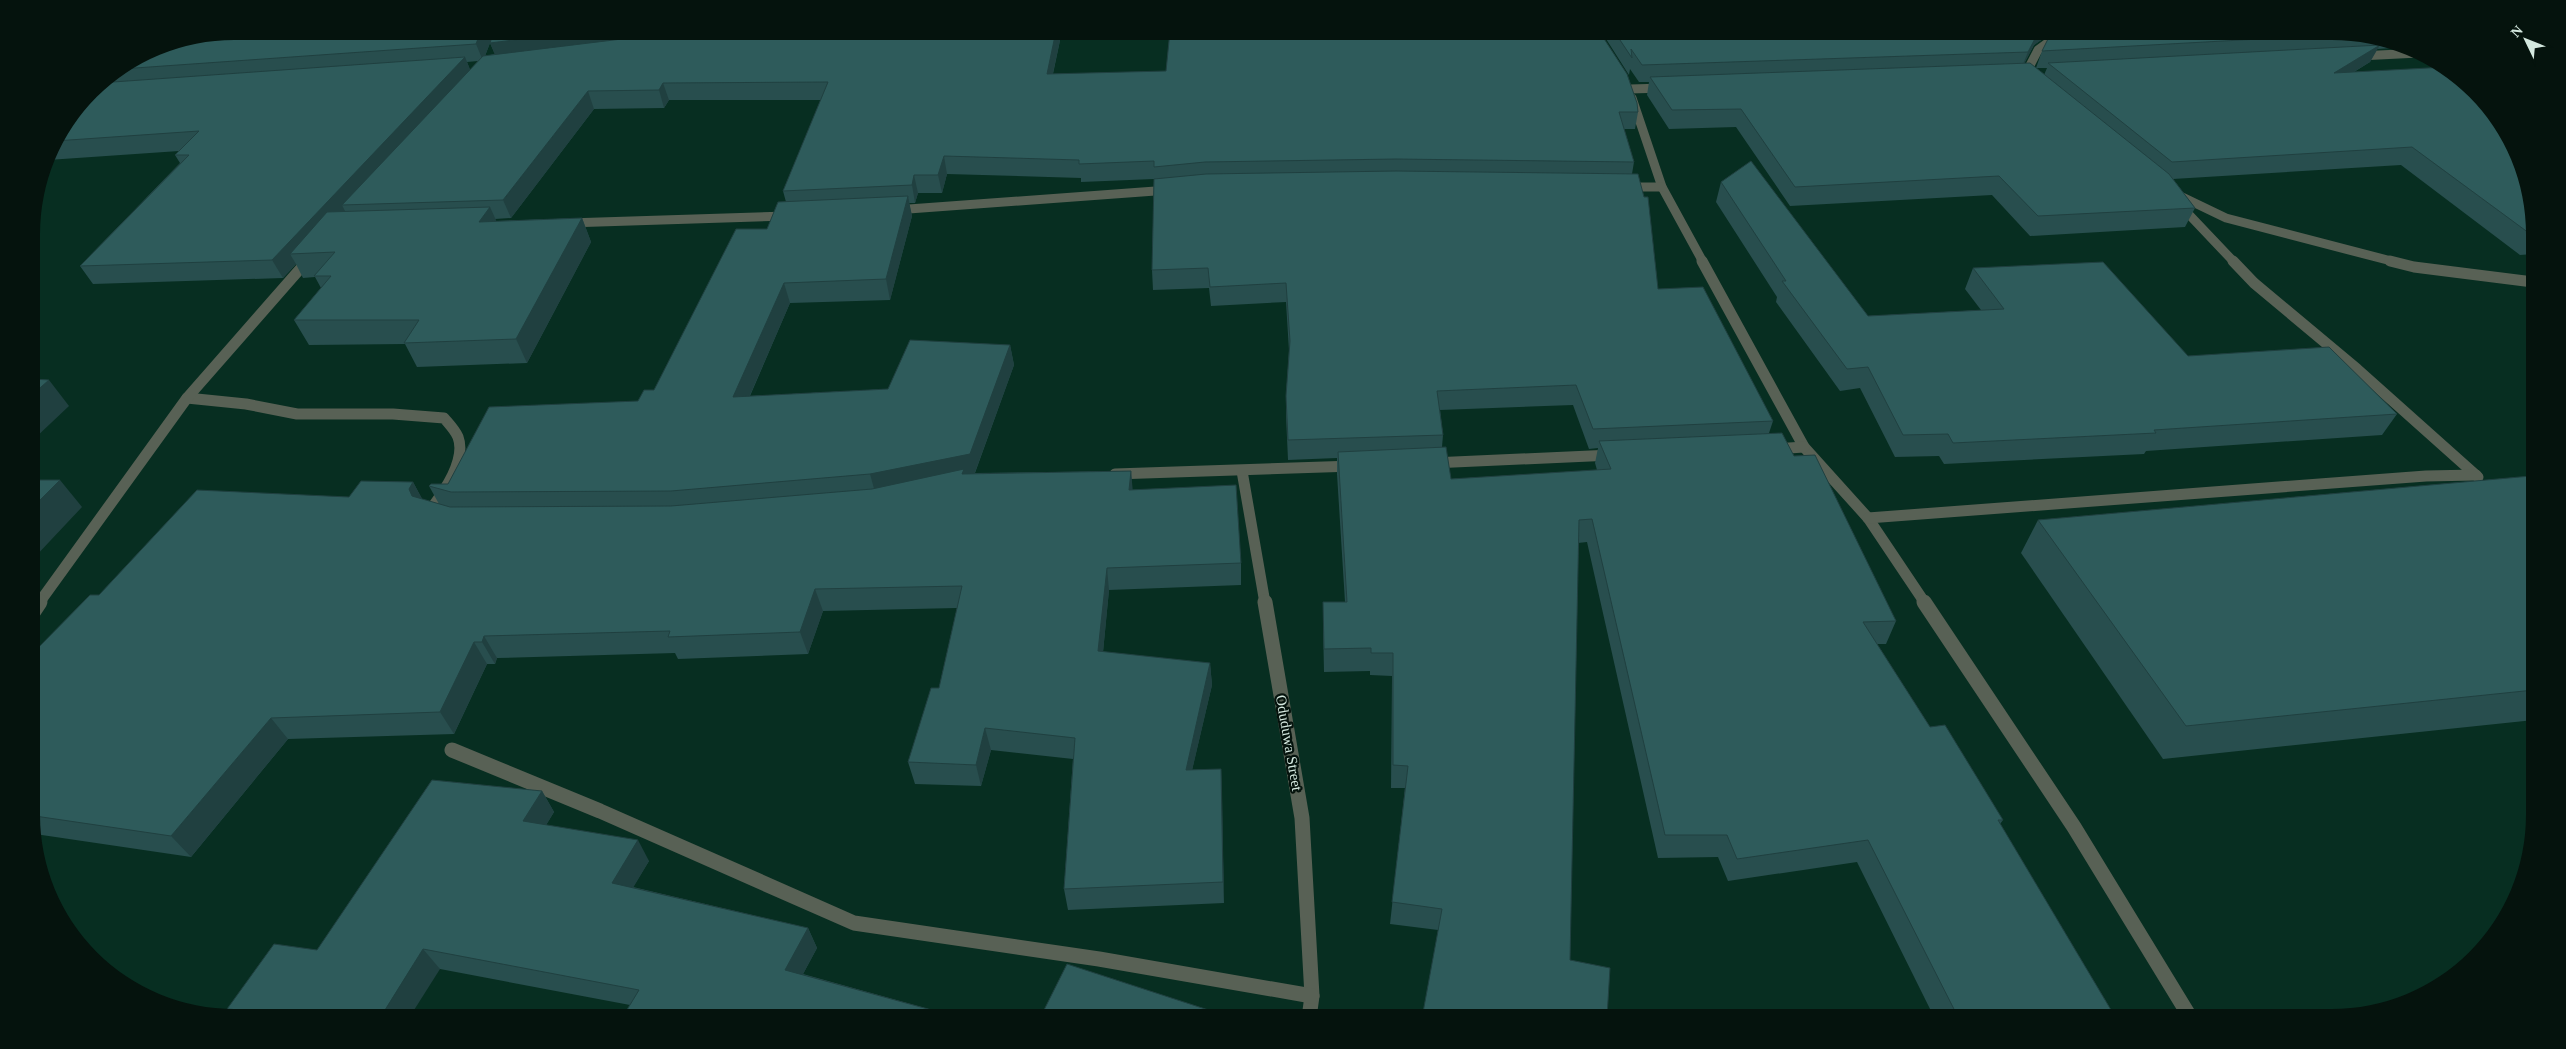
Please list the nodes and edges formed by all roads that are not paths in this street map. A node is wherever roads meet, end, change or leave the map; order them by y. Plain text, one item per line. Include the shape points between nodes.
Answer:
1 (2052, 40) edge
2 (2403, 54) edge
3 (2350, 57) edge
4 (2027, 76) edge
5 (1680, 88) edge
6 (1613, 187) edge
7 (1662, 187) junction
8 (1178, 189) edge
9 (884, 211) edge
10 (796, 215) edge
11 (561, 223) edge
12 (316, 252) edge
13 (2526, 281) edge
14 (186, 398) junction
15 (1804, 447) junction
16 (1765, 449) edge
17 (1626, 455) edge
18 (1419, 464) edge
19 (1370, 466) edge
20 (1242, 471) junction
21 (1104, 474) edge
22 (2476, 475) junction
23 (2490, 487) edge
24 (446, 516) edge
25 (1868, 518) junction
26 (40, 603) edge
27 (452, 750) dead end
28 (1312, 996) junction
29 (1310, 1009) edge
30 (2185, 1009) edge

1 - 4 street via 2038,50
2 - 3 street
5 - 7 street via 1627,85
6 - 7 street
7 - 15 street
8 - 9 street
10 - 11 street
12 - 14 street
13 - 22 street via 2414,267 2338,249 2226,218 2166,189 2254,283
14 - 24 street via 246,404 297,414 393,414 444,418 456,431 460,443 453,473 429,512
14 - 26 street
15 - 16 street
15 - 25 street
17 - 18 street
19 - 20 street
20 - 21 street
20 - 28 street, Oduduwa Street via 1302,818
22 - 23 street
22 - 25 street via 2426,476
25 - 30 street via 2074,827
27 - 28 street via 854,923 1100,959
28 - 29 street, Oduduwa Street

